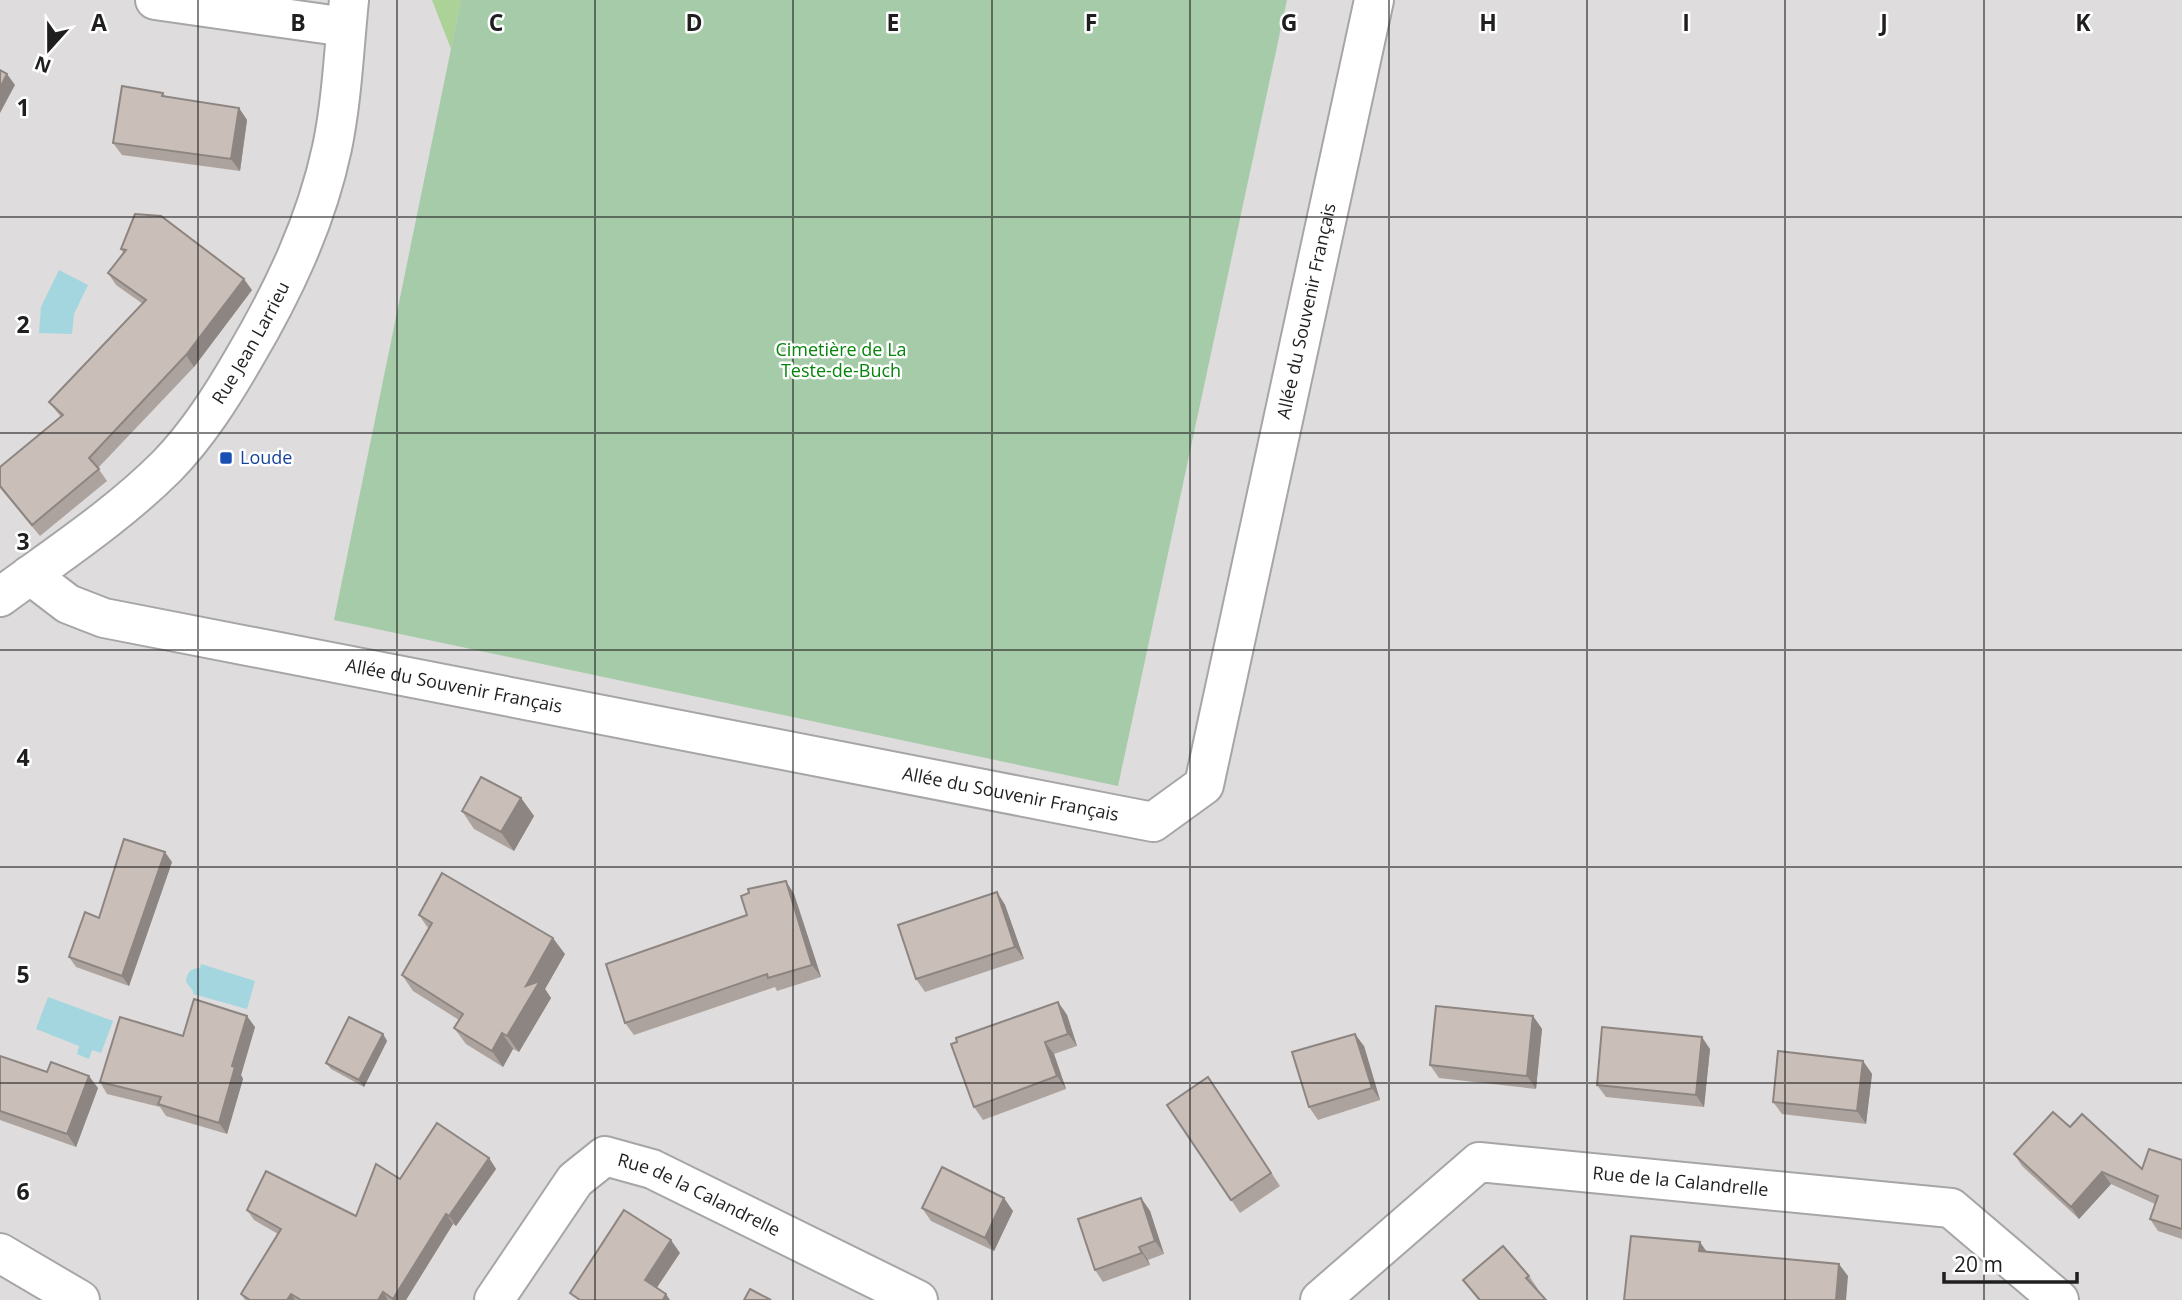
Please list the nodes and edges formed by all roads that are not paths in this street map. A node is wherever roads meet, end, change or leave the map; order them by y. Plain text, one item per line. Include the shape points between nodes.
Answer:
1 (155, 0) edge
2 (1374, 0) edge
3 (348, 13) edge
4 (30, 575) junction
5 (0, 597) edge
6 (0, 1253) edge
7 (80, 1300) edge
8 (494, 1300) edge
9 (918, 1300) edge
10 (1320, 1300) edge
11 (2059, 1300) edge

1 - 3 street
2 - 4 street, Allée du Souvenir Français via 1204,785 1153,822 104,618 68,604
3 - 4 street, Rue Jean Larrieu via 327,169 299,251 258,335 202,425 167,466
4 - 5 street, Rue Jean Larrieu
6 - 7 street
8 - 9 street, Rue de la Calandrelle via 575,1180 606,1156 652,1169
10 - 11 street, Rue de la Calandrelle via 1479,1162 1951,1208

